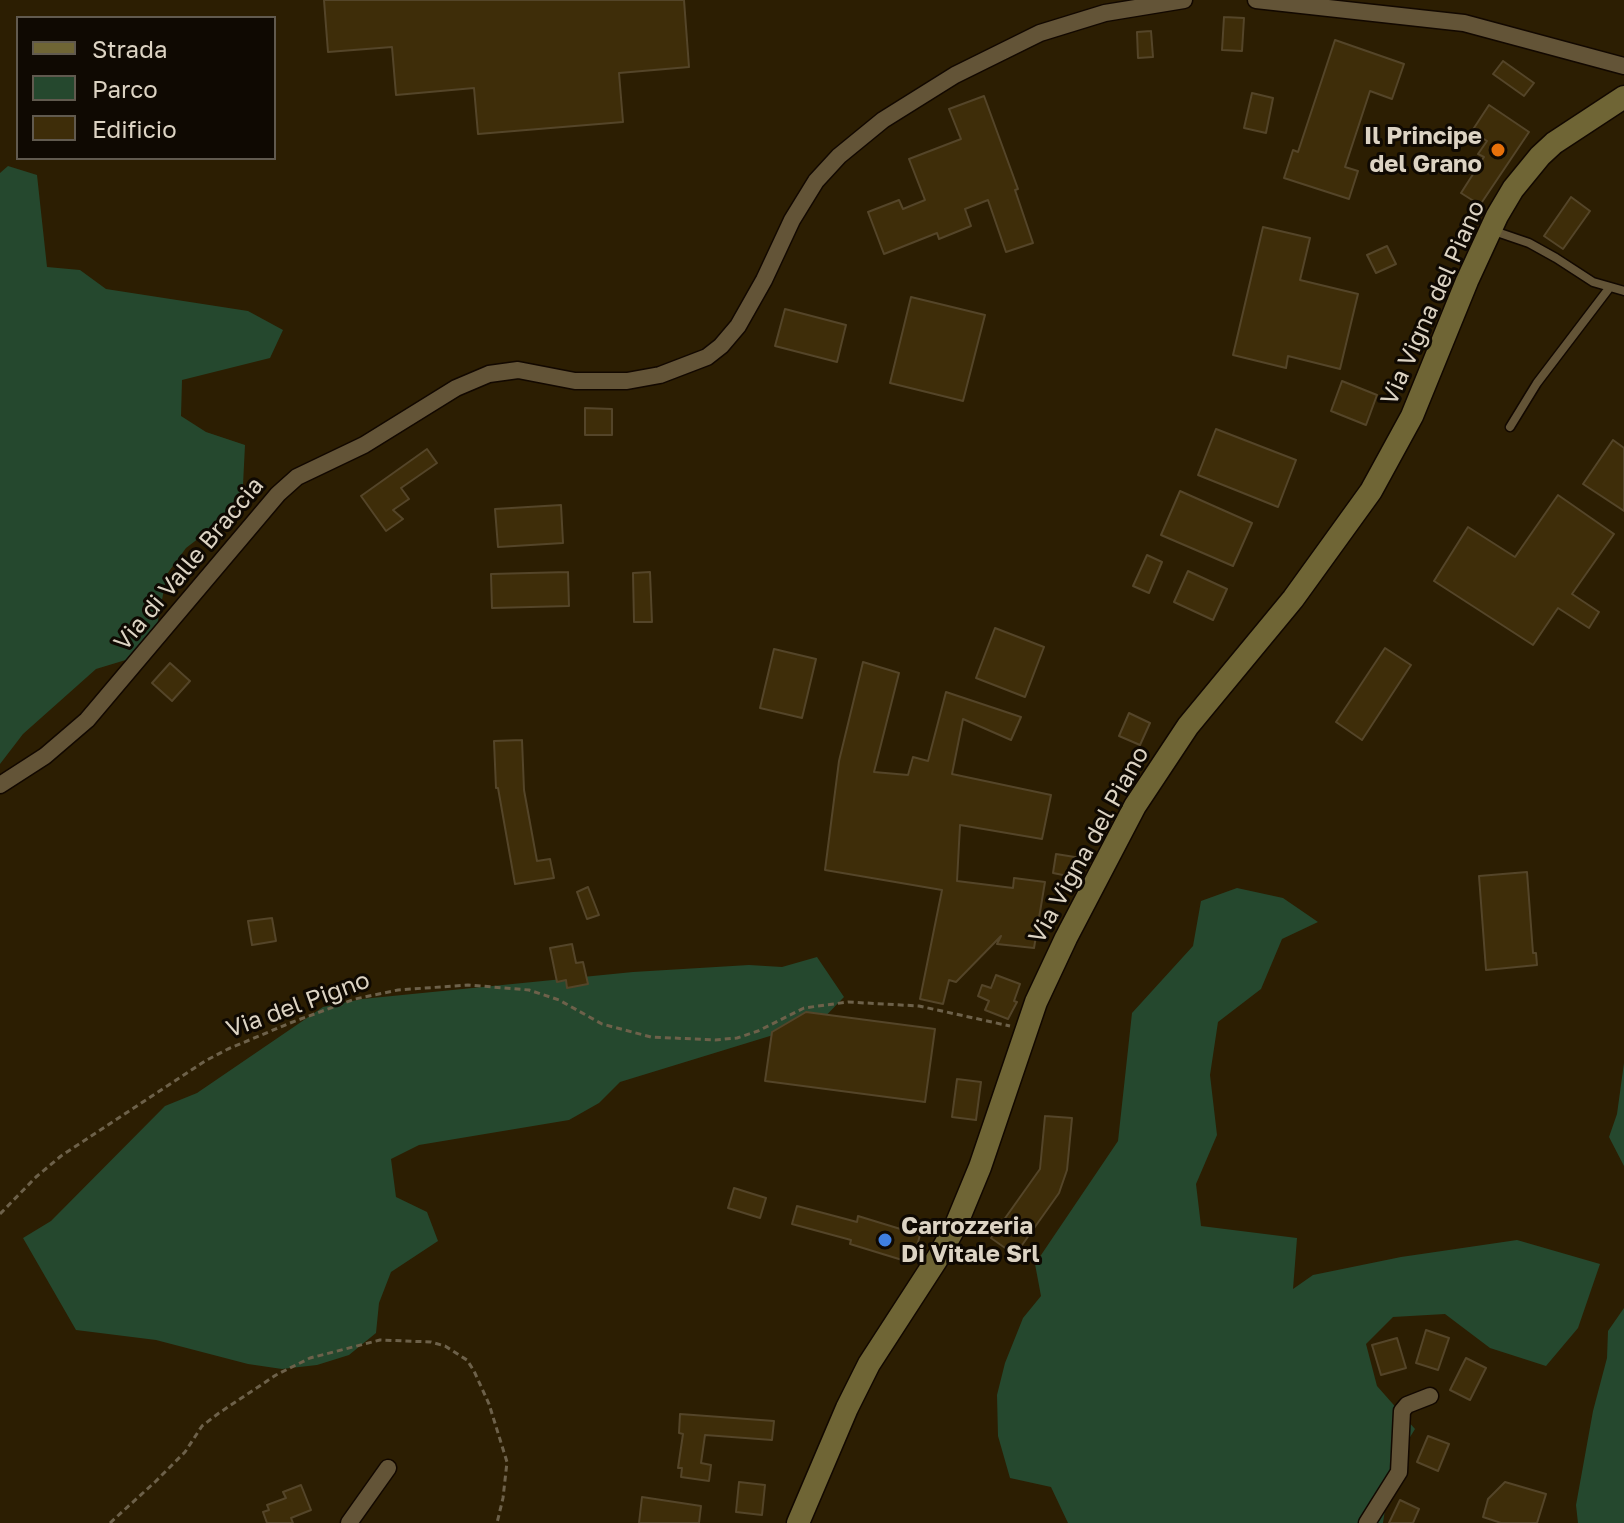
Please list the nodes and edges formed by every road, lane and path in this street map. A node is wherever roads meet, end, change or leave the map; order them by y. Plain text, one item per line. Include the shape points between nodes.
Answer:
1 (1184, 0) edge
2 (1256, 0) edge
3 (1624, 66) edge
4 (1624, 97) edge
5 (1491, 229) junction
6 (1610, 287) junction
7 (1624, 291) edge
8 (1510, 427) dead end
9 (0, 785) edge
10 (1025, 1029) junction
11 (0, 1214) edge
12 (1430, 1396) dead end
13 (388, 1468) dead end
14 (110, 1523) edge
15 (349, 1523) edge
16 (497, 1523) edge
17 (798, 1523) edge
18 (1367, 1523) edge

1 - 9 street, Via di Valle Braccia via 1118,10 1055,28 963,70 883,120 816,181 747,312 707,357 660,375 611,382 518,370 489,374 297,477 80,728
2 - 3 street via 1464,23
4 - 5 main road, Via Vigna del Piano via 1570,130 1540,156 1513,189
5 - 6 lane via 1529,243
5 - 10 main road, Via Vigna del Piano via 1381,476 1293,599 1157,770 1066,938
6 - 7 lane
6 - 8 lane
10 - 11 path, Via del Pigno via 919,1006 867,1001 804,1008 737,1038 651,1037 602,1024 529,990 455,985 398,990 355,999 216,1055 61,1156
10 - 17 main road, Via Vigna del Piano via 960,1216 869,1364
12 - 18 street via 1402,1411 1399,1472
13 - 15 street
14 - 16 path via 219,1413 310,1358 380,1340 431,1342 467,1360 489,1404 507,1462

